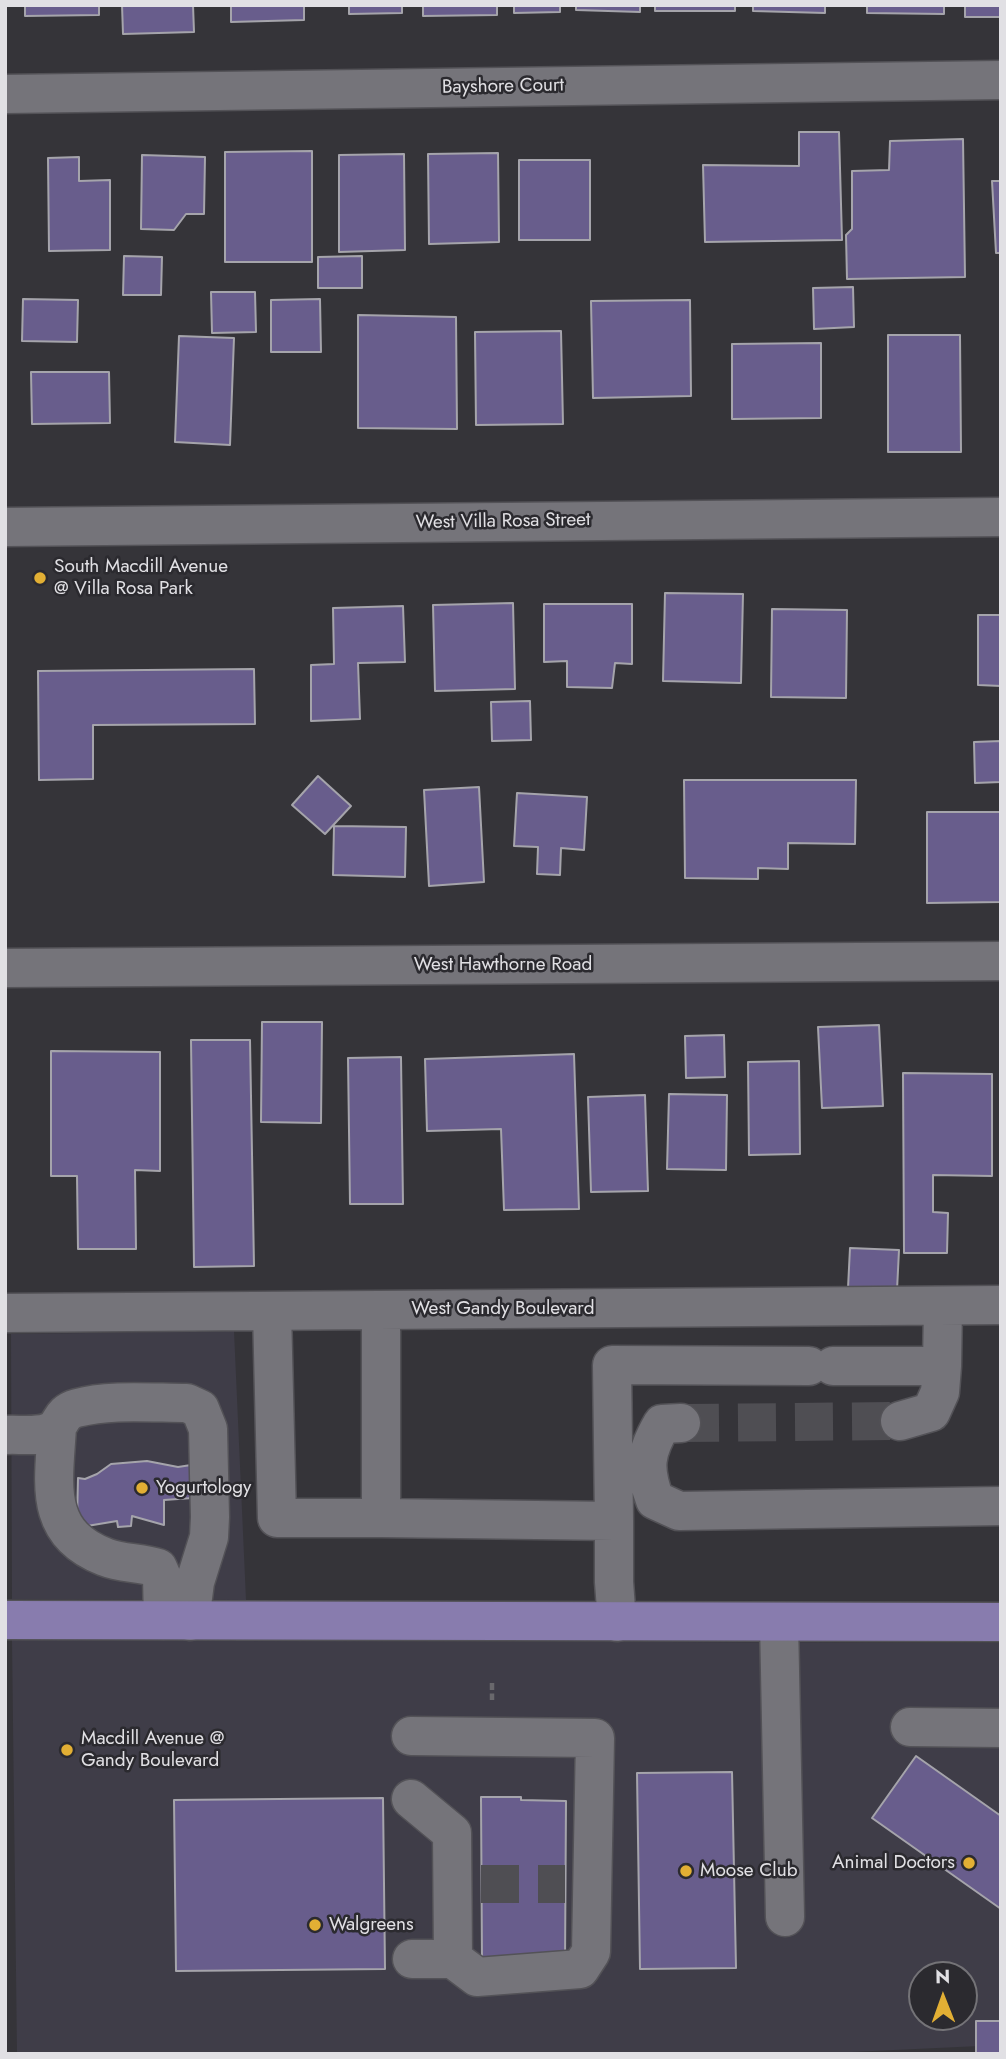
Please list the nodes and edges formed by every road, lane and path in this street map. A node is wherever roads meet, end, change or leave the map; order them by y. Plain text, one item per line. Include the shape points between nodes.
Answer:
1 (1001, 79) edge
2 (5, 94) edge
3 (1001, 517) edge
4 (5, 527) edge
5 (1001, 961) edge
6 (5, 968) edge
7 (1001, 1305) edge
8 (943, 1306) junction
9 (381, 1310) junction
10 (272, 1311) junction
11 (5, 1313) edge
12 (942, 1366) junction
13 (900, 1421) tunnel mouth
14 (681, 1423) tunnel mouth
15 (57, 1427) junction
16 (5, 1435) edge
17 (1001, 1506) edge
18 (381, 1518) junction
19 (614, 1521) junction
20 (5, 1620) edge
21 (176, 1620) junction
22 (617, 1622) junction
23 (779, 1622) junction
24 (1001, 1622) edge
25 (910, 1727) dead end
26 (1001, 1728) edge
27 (411, 1736) dead end
28 (411, 1799) dead end
29 (785, 1916) dead end
30 (412, 1959) dead end
31 (453, 1959) junction

1 - 2 street, Bayshore Court
3 - 4 street, West Villa Rosa Street
5 - 6 street, West Hawthorne Road
7 - 8 street, West Gandy Boulevard
8 - 9 street, West Gandy Boulevard
8 - 12 street
9 - 10 street, West Gandy Boulevard
9 - 18 street
10 - 11 street, West Gandy Boulevard
10 - 18 street via 277,1518
12 - 13 street via 940,1392 931,1412
12 - 19 street via 612,1365
14 - 17 street via 662,1424 649,1447 648,1469 655,1500 679,1511
15 - 16 street via 49,1432
15 - 21 street via 54,1497 67,1532 105,1557 158,1568
15 - 21 street via 62,1416 81,1407 187,1403 205,1417 209,1537 195,1582
18 - 19 street
19 - 22 street
20 - 21 main road
21 - 22 main road
22 - 23 main road
23 - 24 main road
23 - 29 street
25 - 26 street
27 - 31 street via 595,1738 579,1884 591,1952 580,1969 477,1977
28 - 31 street via 452,1833 467,1884
30 - 31 street

